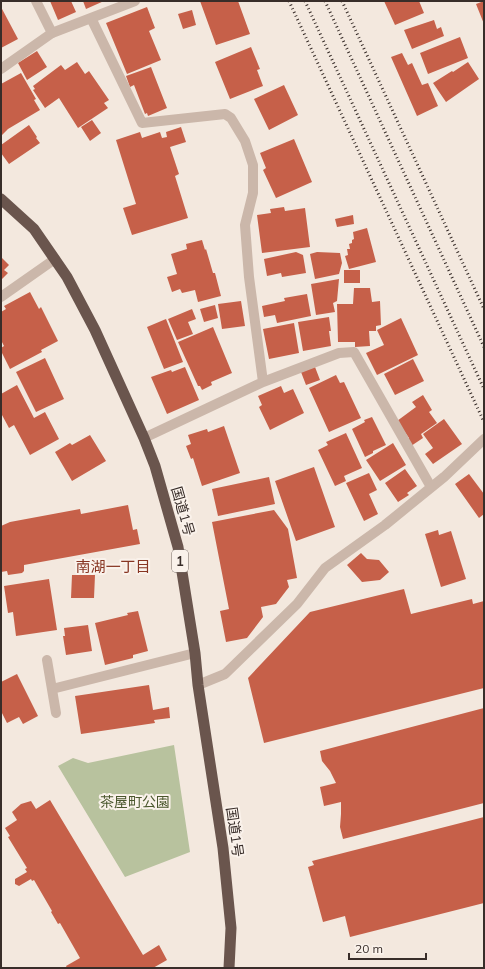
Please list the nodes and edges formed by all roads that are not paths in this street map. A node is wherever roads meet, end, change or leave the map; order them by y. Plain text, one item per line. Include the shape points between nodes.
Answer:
1 (36, 1) edge
2 (135, 1) edge
3 (91, 18) junction
4 (52, 33) junction
5 (1, 69) edge
6 (1, 199) edge
7 (55, 259) junction
8 (1, 297) edge
9 (263, 382) junction
10 (144, 438) junction
11 (484, 439) edge
12 (431, 487) junction
13 (195, 653) junction
14 (48, 660) dead end
15 (198, 685) junction
16 (52, 689) junction
17 (56, 713) dead end
18 (229, 968) edge

1 - 4 street
2 - 3 street
3 - 4 street
3 - 9 street via 142,123 225,114 231,118 245,142 253,165 253,193 245,225
4 - 5 street
6 - 7 highway, 国道1号 / 1 via 34,229
7 - 8 street
7 - 10 highway, 国道1号 / 1 via 68,278 95,330
9 - 10 street
9 - 12 street via 339,353 354,352
10 - 13 highway, 国道1号 / 1 via 155,466 178,547
11 - 12 street
12 - 15 street via 385,525 325,568 297,604 225,674
13 - 15 highway, 国道1号 / 1
13 - 16 street
14 - 16 street
15 - 18 highway, 国道1号 / 1 via 223,848 231,928
16 - 17 street

